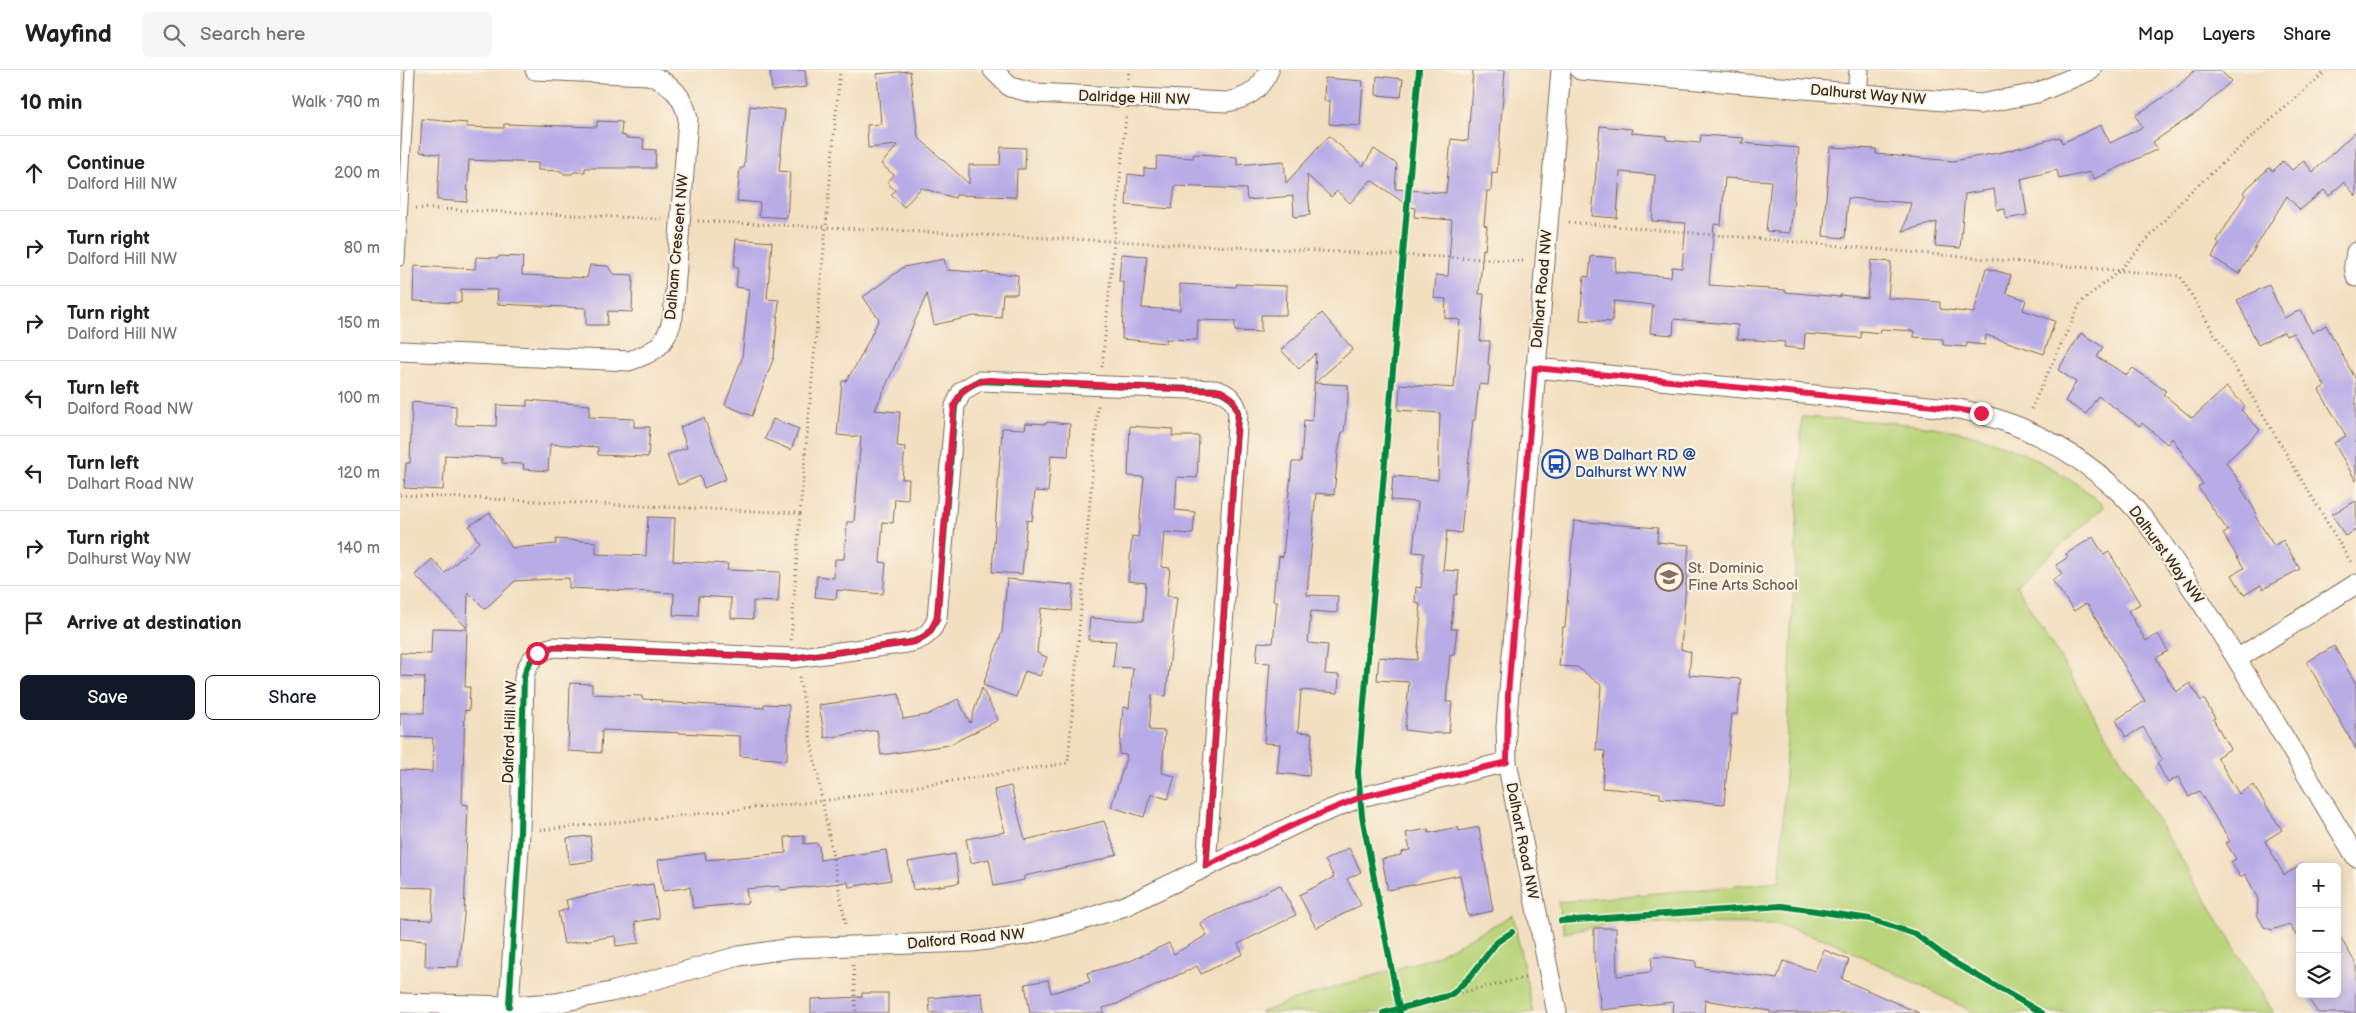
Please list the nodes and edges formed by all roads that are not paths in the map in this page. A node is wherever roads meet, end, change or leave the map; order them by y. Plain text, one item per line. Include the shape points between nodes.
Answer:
1 (410, 70) edge
2 (535, 70) edge
3 (993, 70) edge
4 (1269, 70) edge
5 (1561, 70) edge
6 (1580, 70) edge
7 (1860, 70) edge
8 (2091, 70) edge
9 (1857, 94) junction
10 (2356, 252) edge
11 (400, 261) edge
12 (2356, 277) edge
13 (400, 351) edge
14 (1535, 368) junction
15 (2356, 584) edge
16 (2237, 659) junction
17 (1507, 762) junction
18 (2356, 857) edge
19 (1206, 866) junction
20 (400, 1003) edge
21 (508, 1006) junction
22 (1557, 1013) edge

1 - 11 lane
2 - 13 street, Dalham Crescent NW via 648,75 663,80 686,107 688,119 673,317 669,333 648,355 616,362
3 - 4 street, Dalridge Hill NW via 1010,87 1033,93 1227,102 1253,93 1264,82
5 - 14 street, Dalhart Road NW
6 - 9 street, Dalhurst Way NW
7 - 9 street
8 - 9 street, Dalhurst Way NW via 2037,93 1980,104
10 - 12 street
14 - 16 street, Dalhurst Way NW via 1942,407 1981,413 2024,428 2076,457 2118,491 2142,517
14 - 17 street, Dalhart Road NW via 1507,718
15 - 16 street
16 - 18 street, Dalhurst Way NW
17 - 19 street, Dalford Road NW via 1361,797
17 - 22 street, Dalhart Road NW
19 - 21 street, Dalford Road NW via 1125,906 1025,935 972,942 792,948 748,954 611,992 556,1003
19 - 21 street, Dalford Hill NW via 1238,413 1236,405 1227,394 1214,390 978,381 962,391 954,406 937,618 923,638 794,658 554,647 545,649 531,660 524,677 520,832
20 - 21 street, Dalford Road NW

